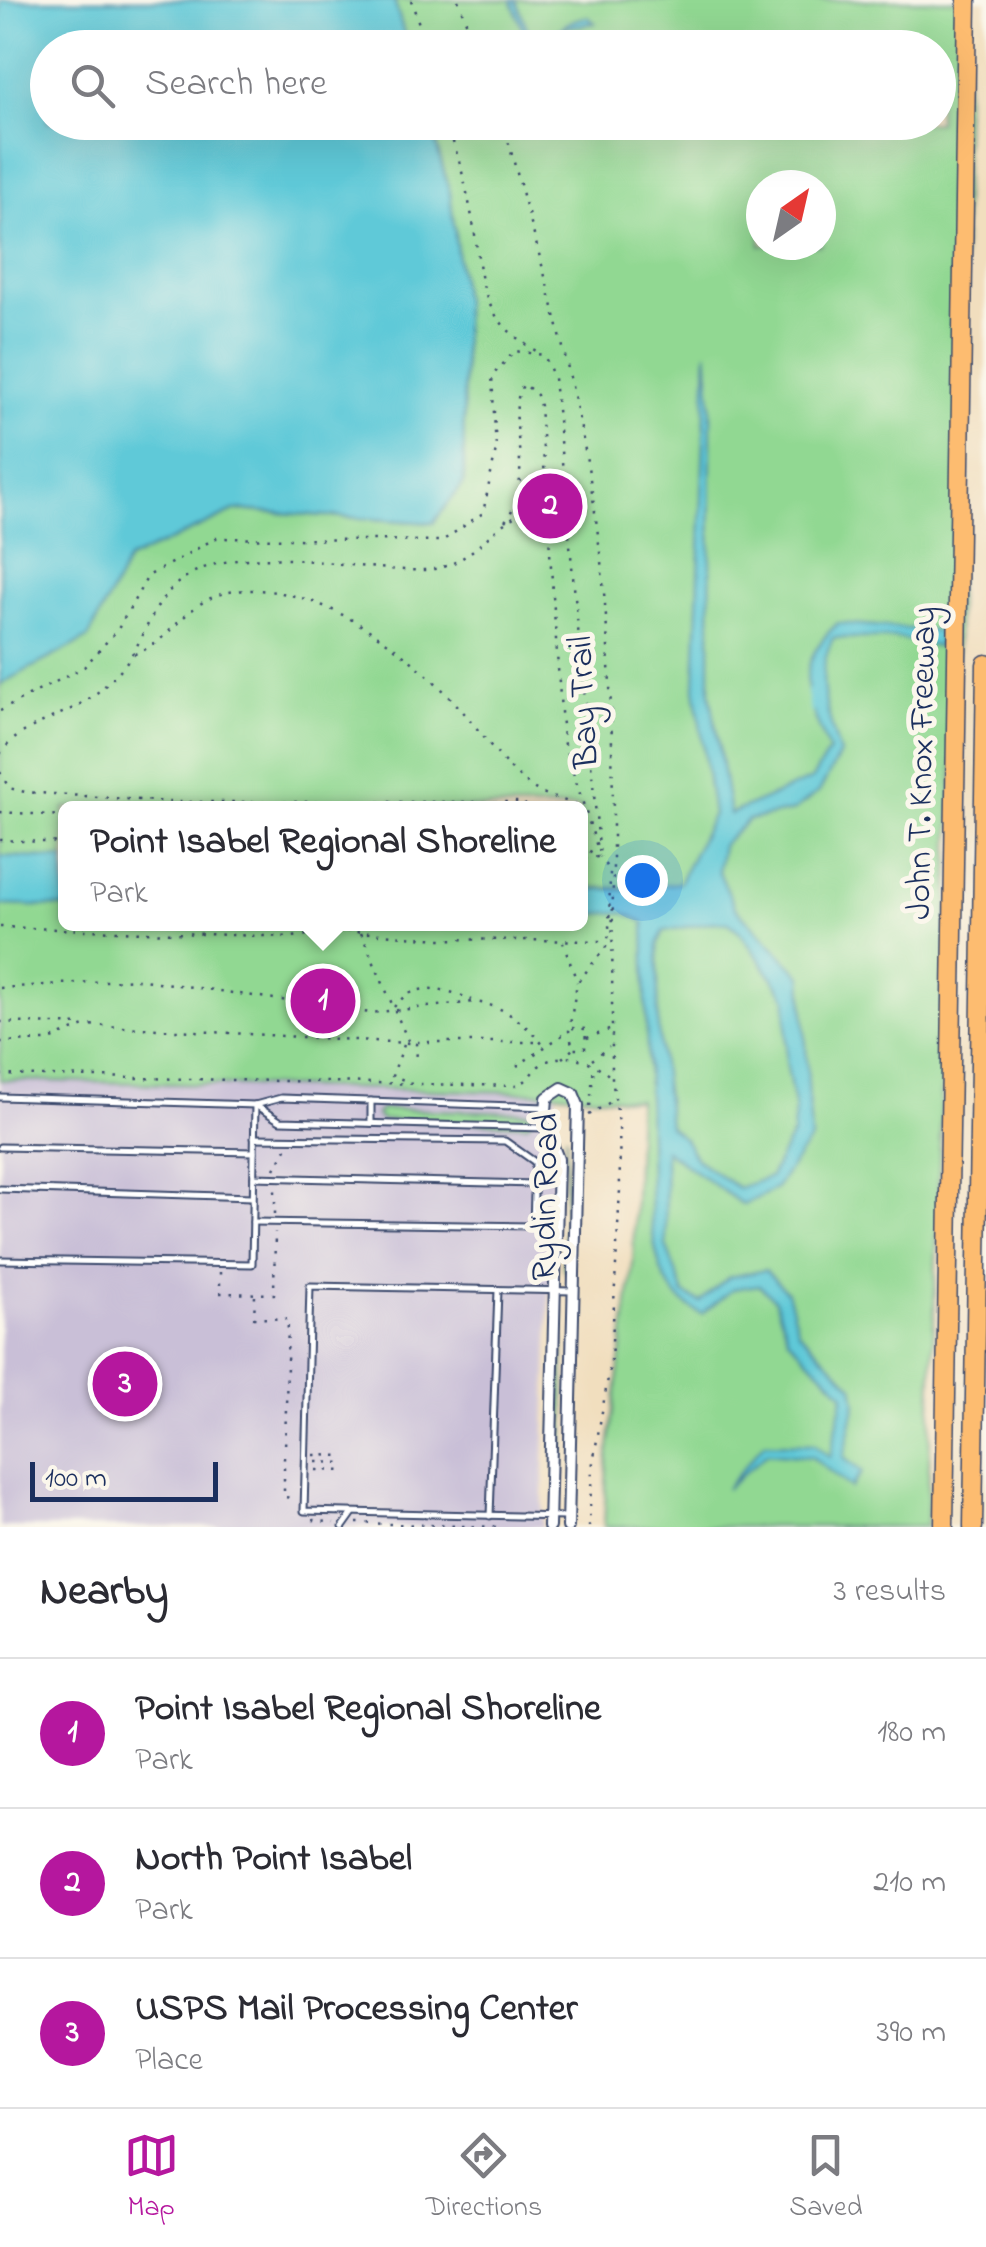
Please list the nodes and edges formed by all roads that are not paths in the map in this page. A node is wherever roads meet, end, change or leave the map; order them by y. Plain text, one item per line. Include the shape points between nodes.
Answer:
1 (967, 0) edge
2 (986, 664) edge
3 (0, 1097) edge
4 (371, 1101) junction
5 (256, 1104) junction
6 (545, 1107) junction
7 (371, 1123) junction
8 (545, 1128) junction
9 (254, 1138) junction
10 (0, 1147) edge
11 (254, 1152) junction
12 (254, 1177) junction
13 (534, 1184) junction
14 (0, 1189) edge
15 (253, 1197) junction
16 (253, 1222) junction
17 (0, 1260) edge
18 (498, 1290) junction
19 (555, 1290) junction
20 (574, 1291) junction
21 (974, 1453) junction
22 (353, 1513) junction
23 (490, 1516) junction
24 (549, 1522) edge
25 (568, 1522) edge
26 (344, 1525) edge
27 (944, 1527) edge
28 (973, 1527) edge
29 (986, 1527) edge

1 - 27 highway, John T. Knox Freeway
2 - 21 highway, John T. Knox Freeway
3 - 5 lane
4 - 5 lane via 281,1098
4 - 6 lane
4 - 7 lane
5 - 7 lane via 280,1121
5 - 9 lane
6 - 8 street, Rydin Road
6 - 20 street, Rydin Road via 550,1093 565,1088 584,1114
7 - 8 lane
8 - 19 street, Rydin Road via 558,1159
9 - 11 lane
9 - 13 lane via 504,1141 536,1162
10 - 11 lane
11 - 12 lane
12 - 13 lane
12 - 15 lane
13 - 16 lane via 533,1226
14 - 15 lane
15 - 16 lane
16 - 17 lane via 252,1264
18 - 19 lane
18 - 22 lane via 310,1286 304,1511
18 - 23 lane
19 - 20 lane
19 - 24 street, Rydin Road
20 - 25 street, Rydin Road
21 - 28 highway, John T. Knox Freeway
21 - 29 highway
22 - 23 lane
22 - 26 lane
23 - 24 lane
24 - 25 lane

